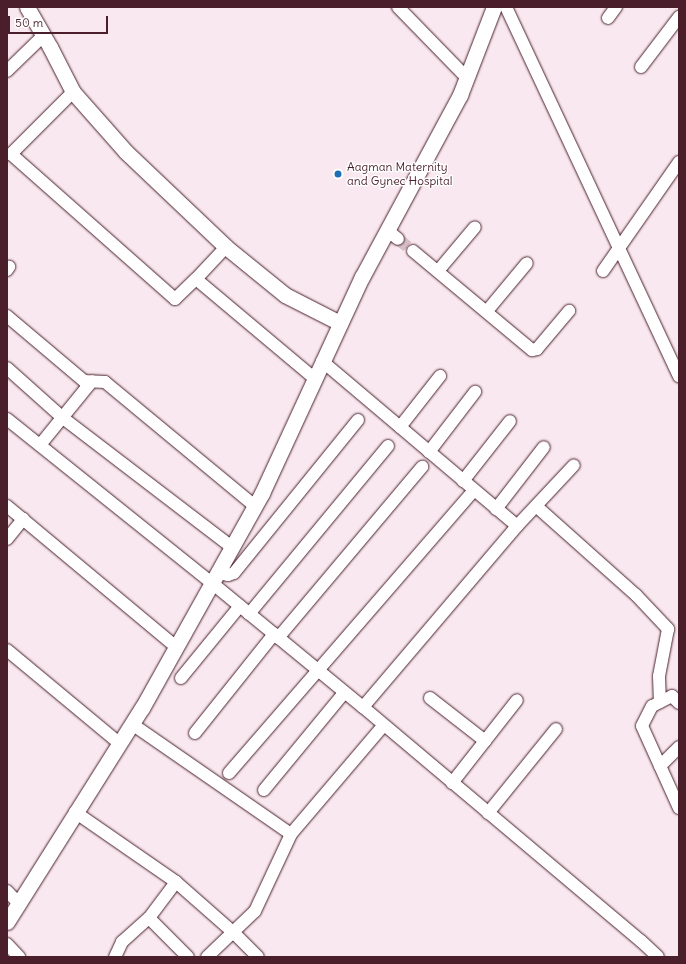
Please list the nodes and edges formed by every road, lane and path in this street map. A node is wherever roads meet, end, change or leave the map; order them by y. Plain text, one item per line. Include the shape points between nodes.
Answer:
1 (27, 7) edge
2 (398, 7) edge
3 (494, 7) edge
4 (506, 7) edge
5 (616, 7) edge
6 (679, 17) edge
7 (608, 18) dead end
8 (44, 36) junction
9 (641, 67) dead end
10 (7, 71) edge
11 (467, 78) junction
12 (73, 92) junction
13 (679, 162) edge
14 (475, 227) dead end
15 (226, 246) junction
16 (619, 248) junction
17 (413, 251) tunnel mouth
18 (527, 263) dead end
19 (438, 271) junction
20 (603, 271) dead end
21 (196, 279) junction
22 (487, 311) junction
23 (568, 311) dead end
24 (7, 316) edge
25 (340, 323) junction
26 (322, 361) junction
27 (7, 368) edge
28 (440, 376) dead end
29 (679, 377) edge
30 (314, 378) junction
31 (92, 382) junction
32 (475, 392) dead end
33 (63, 418) junction
34 (7, 419) edge
35 (358, 420) dead end
36 (510, 421) dead end
37 (400, 427) junction
38 (40, 445) junction
39 (388, 446) dead end
40 (544, 447) dead end
41 (429, 452) junction
42 (574, 465) dead end
43 (422, 468) dead end
44 (463, 481) junction
45 (474, 490) junction
46 (7, 506) edge
47 (255, 506) junction
48 (536, 506) junction
49 (496, 509) junction
50 (23, 519) junction
51 (517, 526) junction
52 (7, 539) edge
53 (232, 547) junction
54 (215, 578) junction
55 (244, 610) junction
56 (276, 636) junction
57 (176, 647) junction
58 (7, 650) edge
59 (318, 671) junction
60 (181, 678) dead end
61 (344, 692) junction
62 (430, 698) dead end
63 (517, 700) dead end
64 (660, 702) junction
65 (679, 703) edge
66 (362, 707) junction
67 (132, 724) junction
68 (383, 726) junction
69 (556, 729) dead end
70 (195, 734) dead end
71 (485, 741) junction
72 (119, 743) junction
73 (679, 747) edge
74 (660, 766) junction
75 (229, 773) dead end
76 (452, 783) junction
77 (264, 790) dead end
78 (679, 808) edge
79 (75, 812) junction
80 (488, 813) junction
81 (291, 834) junction
82 (176, 882) junction
83 (7, 891) edge
84 (18, 903) junction
85 (148, 918) junction
86 (7, 922) edge
87 (233, 932) junction
88 (7, 944) edge
89 (117, 956) edge
90 (20, 957) edge
91 (188, 957) edge
92 (207, 957) edge
93 (258, 957) edge
94 (658, 957) edge

1 - 8 street
2 - 11 street
3 - 11 street
4 - 16 street
5 - 7 street
6 - 9 street
8 - 10 street
8 - 12 street
11 - 25 street via 392,234
12 - 15 street via 126,152
12 - 21 street via 11,154 175,299
13 - 16 street
14 - 19 street
15 - 21 street
15 - 25 street via 285,295
16 - 20 street
16 - 29 street
17 - 19 street
18 - 22 street
19 - 22 street
21 - 30 street
22 - 23 street via 532,350 536,349
24 - 31 street via 84,381
25 - 26 street
26 - 30 street
26 - 37 street
27 - 33 street
28 - 37 street
30 - 47 street
31 - 33 street
31 - 47 street via 105,382
32 - 41 street
33 - 38 street
33 - 53 street
34 - 38 street
35 - 54 street via 234,572
36 - 44 street
37 - 41 street
38 - 54 street
39 - 55 street
40 - 49 street
41 - 44 street
42 - 48 street
43 - 56 street
44 - 45 street
45 - 49 street
45 - 59 street
46 - 50 street
47 - 53 street
48 - 51 street
48 - 64 street via 636,595 668,628 659,676
49 - 51 street
50 - 52 street
50 - 57 street
51 - 66 street
53 - 54 street
54 - 55 street
54 - 57 street
55 - 56 street
55 - 60 street
56 - 59 street
56 - 70 street
57 - 67 street
58 - 72 street
59 - 61 street
59 - 75 street
61 - 66 street
61 - 77 street
62 - 71 street
63 - 71 street
64 - 65 street via 672,696
64 - 74 street via 652,706 642,726
66 - 68 street
67 - 72 street
67 - 81 street
68 - 76 street
68 - 81 street
69 - 80 street
71 - 76 street
72 - 79 street
73 - 74 street
74 - 78 street
76 - 80 street
79 - 82 street
79 - 84 street
80 - 94 street
81 - 87 street via 255,911
82 - 85 street
82 - 87 street
83 - 84 street
84 - 86 street
85 - 89 street via 122,942
85 - 91 street
87 - 92 street
87 - 93 street
88 - 90 street

